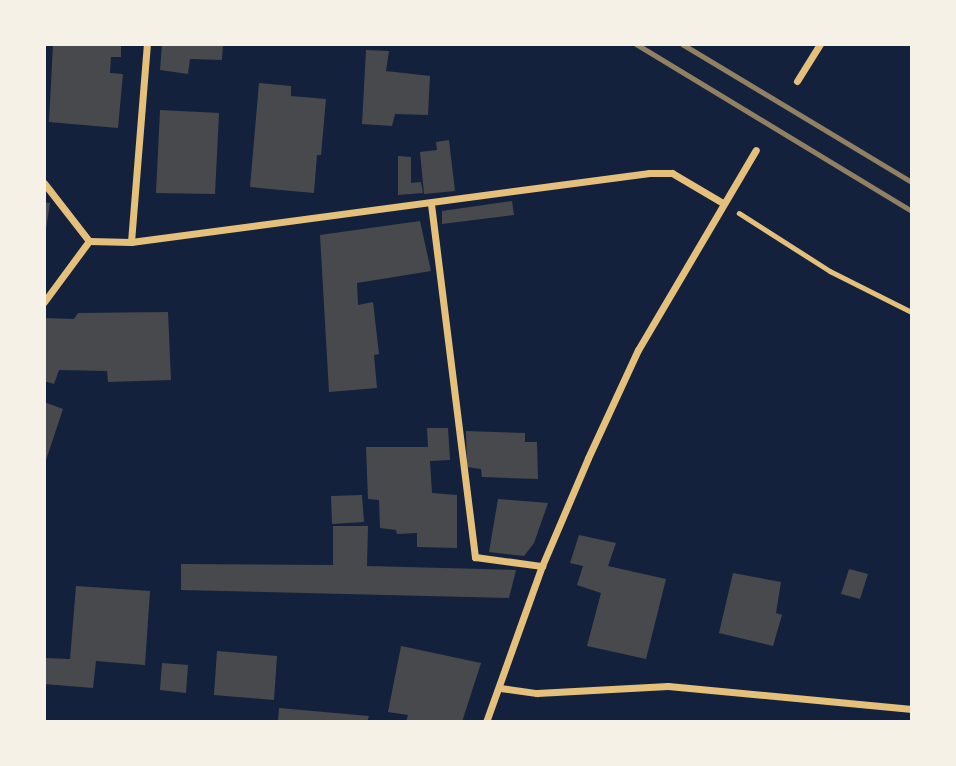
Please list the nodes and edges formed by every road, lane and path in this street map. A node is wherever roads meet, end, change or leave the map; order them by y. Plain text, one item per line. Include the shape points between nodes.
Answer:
1 (147, 44) edge
2 (820, 44) edge
3 (797, 81) dead end
4 (756, 150) dead end
5 (44, 183) edge
6 (431, 204) junction
7 (723, 204) junction
8 (89, 241) junction
9 (131, 242) junction
10 (44, 302) edge
11 (912, 312) edge
12 (542, 566) junction
13 (500, 688) junction
14 (912, 709) edge
15 (486, 722) edge

1 - 9 street
2 - 3 street
4 - 7 street
5 - 8 street
6 - 7 street via 672,173
6 - 9 street
6 - 12 street via 475,557
7 - 11 path via 830,271
7 - 12 street via 638,350
8 - 9 street
8 - 10 street
12 - 13 street
13 - 14 street via 537,693 668,686
13 - 15 street

